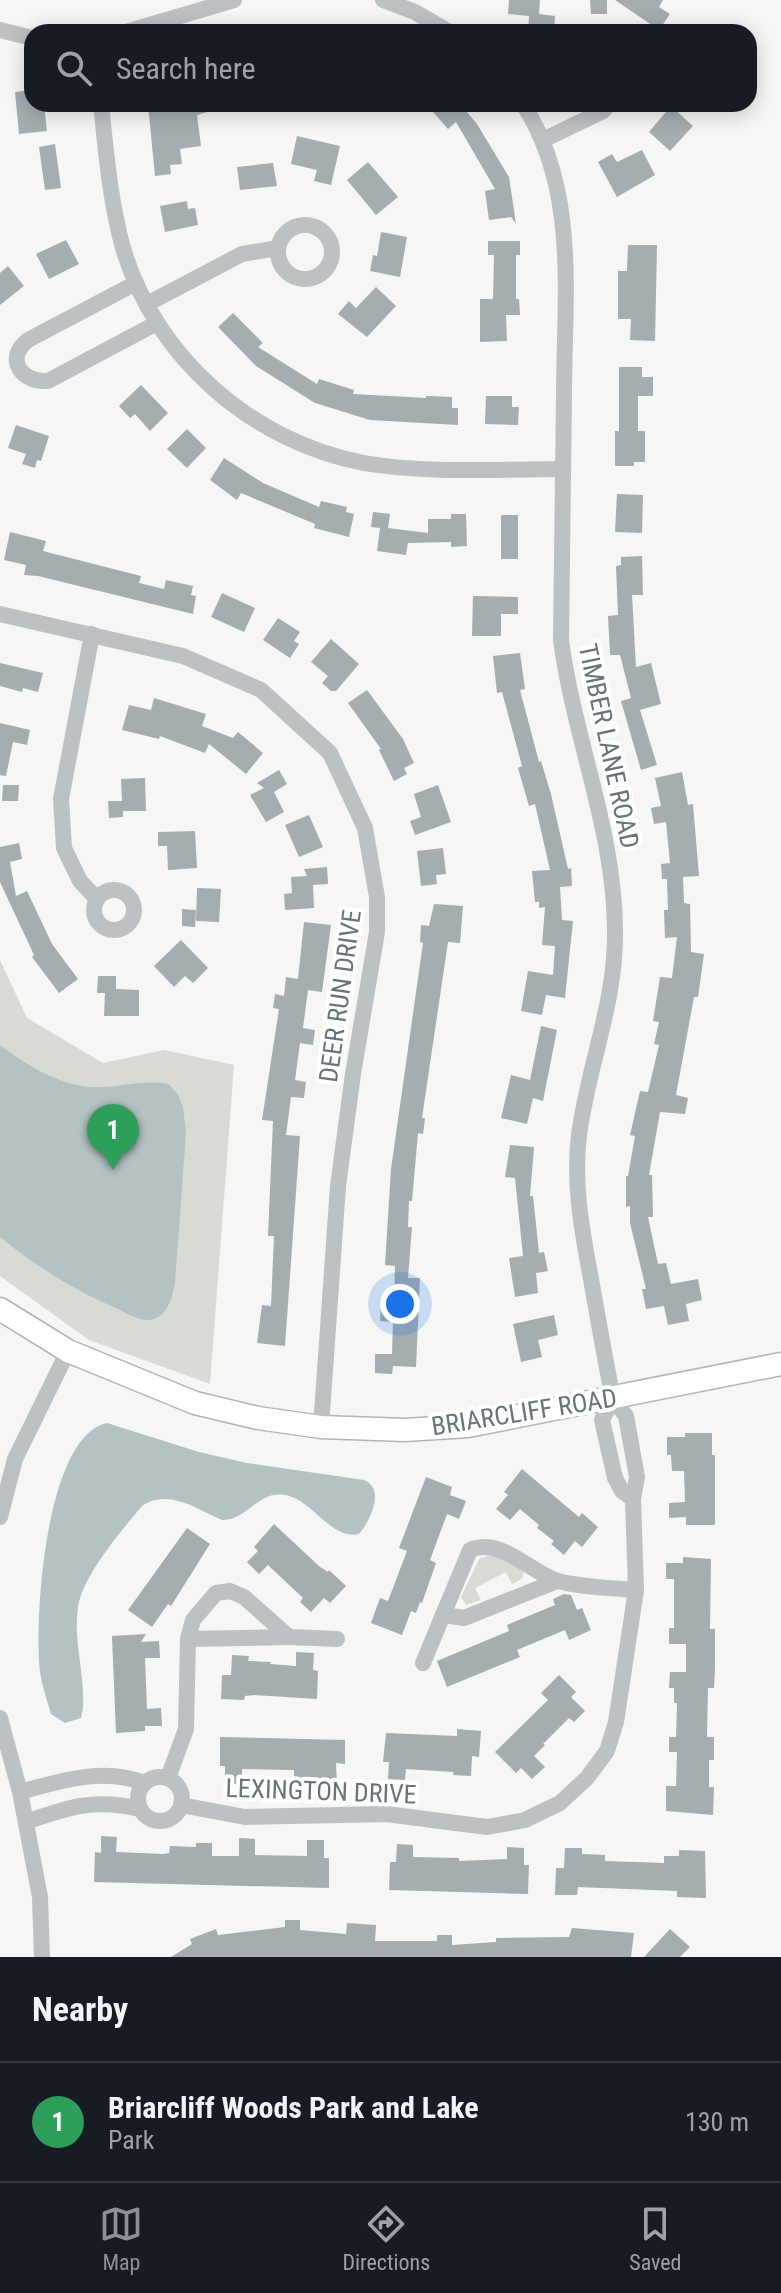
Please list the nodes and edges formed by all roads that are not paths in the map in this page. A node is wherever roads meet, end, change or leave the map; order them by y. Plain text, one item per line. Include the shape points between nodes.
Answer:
1 (234, 0) edge
2 (383, 0) edge
3 (153, 24) edge
4 (435, 24) edge
5 (0, 30) edge
6 (24, 36) edge
7 (102, 112) edge
8 (527, 112) edge
9 (601, 112) edge
10 (543, 140) junction
11 (278, 248) dead end
12 (136, 283) junction
13 (147, 304) junction
14 (157, 323) junction
15 (563, 469) junction
16 (0, 614) edge
17 (92, 634) junction
18 (97, 899) dead end
19 (0, 1309) edge
20 (68, 1351) junction
21 (781, 1364) edge
22 (613, 1399) junction
23 (321, 1427) junction
24 (633, 1499) junction
25 (0, 1517) edge
26 (557, 1581) junction
27 (636, 1590) junction
28 (443, 1615) junction
29 (289, 1637) junction
30 (188, 1639) junction
31 (337, 1639) dead end
32 (423, 1663) dead end
33 (0, 1718) edge
34 (168, 1778) junction
35 (144, 1783) junction
36 (20, 1792) junction
37 (181, 1805) junction
38 (140, 1809) junction
39 (26, 1822) junction
40 (42, 1957) edge

1 - 3 street
2 - 4 street
5 - 6 street
7 - 12 street via 114,208
8 - 10 street, TIMBER LANE ROAD
9 - 10 street
10 - 15 street, TIMBER LANE ROAD via 558,187 564,235
11 - 13 street via 242,254
12 - 13 street
12 - 14 street via 28,340 18,352 18,367 30,380 48,381
13 - 14 street
14 - 15 street via 223,397 264,426 312,449 362,463 404,467
15 - 22 street, TIMBER LANE ROAD via 561,640 567,687 613,875 610,997 579,1134 576,1191
16 - 17 street, DEER RUN DRIVE
17 - 18 street via 61,799 64,848 80,881
17 - 23 street, DEER RUN DRIVE via 183,656 261,690 330,753 365,828 377,897 377,932 338,1186
19 - 20 street, BRIARCLIFF ROAD
20 - 23 street, BRIARCLIFF ROAD via 195,1403
20 - 25 street via 15,1459
21 - 22 street, BRIARCLIFF ROAD
22 - 23 street, BRIARCLIFF ROAD via 468,1426
22 - 24 street, LEXINGTON DRIVE via 626,1416 637,1477
22 - 24 street via 602,1420 615,1478
24 - 27 street, LEXINGTON DRIVE
26 - 27 street
26 - 28 street via 464,1618
26 - 28 street via 494,1547 479,1546 470,1550
27 - 37 street, LEXINGTON DRIVE via 607,1751 560,1803 525,1820 487,1827 386,1814 245,1817
28 - 32 street
29 - 30 street
29 - 30 street via 230,1591 216,1593 193,1620
29 - 31 street
30 - 34 street via 186,1729
33 - 36 street
34 - 35 street
34 - 37 street via 180,1791
35 - 36 street via 102,1775
35 - 38 street via 138,1795
36 - 39 street
37 - 38 street via 175,1815 160,1821
38 - 39 street via 84,1803
39 - 40 street via 40,1897

